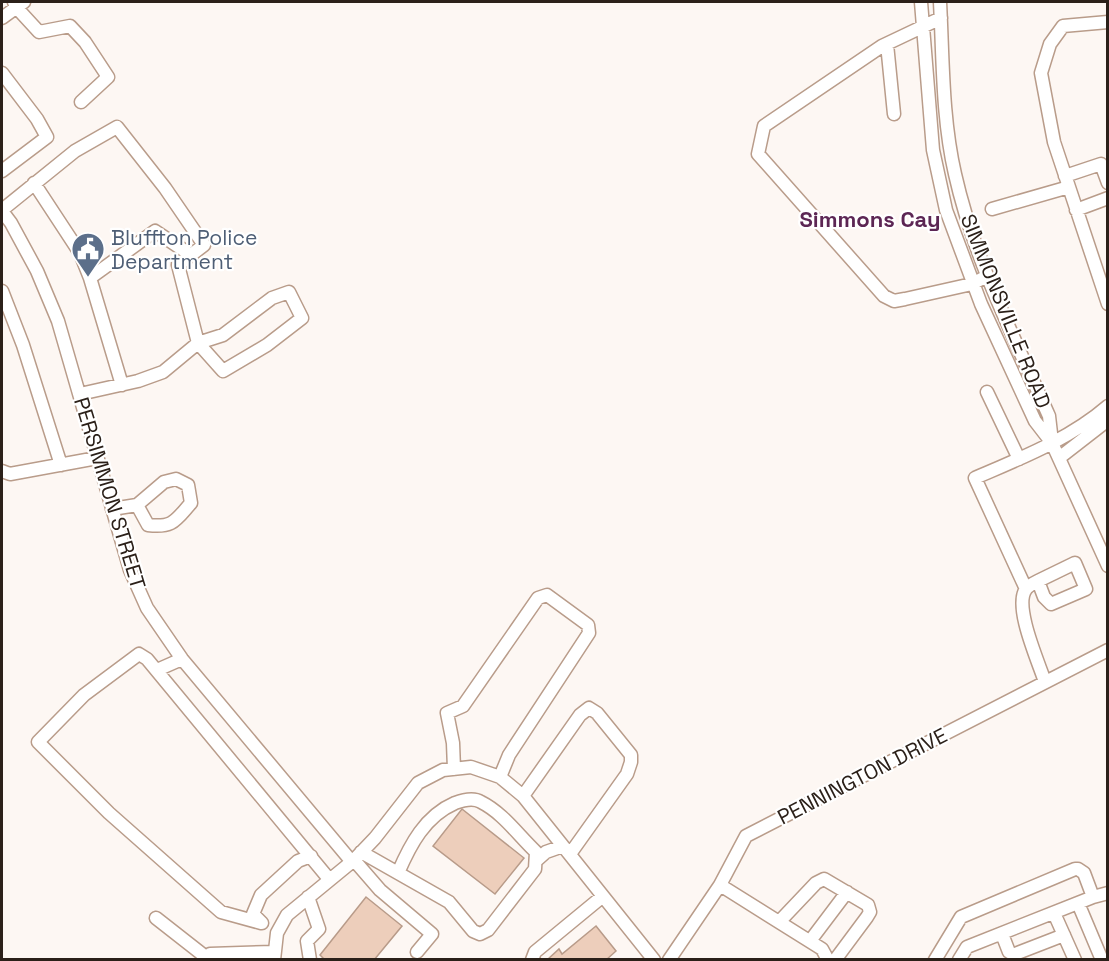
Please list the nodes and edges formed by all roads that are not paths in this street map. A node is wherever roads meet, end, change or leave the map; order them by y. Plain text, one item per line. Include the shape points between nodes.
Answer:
1 (921, 2) edge
2 (940, 2) edge
3 (18, 4) edge
4 (2, 18) edge
5 (941, 18) junction
6 (1107, 22) edge
7 (922, 26) junction
8 (887, 44) junction
9 (2, 73) edge
10 (81, 102) dead end
11 (894, 114) dead end
12 (2, 171) edge
13 (1067, 181) junction
14 (34, 183) junction
15 (1107, 183) edge
16 (1107, 198) edge
17 (992, 209) dead end
18 (1076, 210) junction
19 (2, 211) edge
20 (191, 255) junction
21 (987, 276) junction
22 (90, 278) junction
23 (972, 284) junction
24 (2, 291) edge
25 (1107, 304) edge
26 (198, 343) junction
27 (122, 385) junction
28 (987, 392) dead end
29 (80, 394) junction
30 (1107, 406) edge
31 (1107, 420) edge
32 (1052, 443) junction
33 (97, 458) junction
34 (1059, 458) junction
35 (1019, 459) junction
36 (61, 465) junction
37 (2, 471) edge
38 (137, 505) junction
39 (112, 509) junction
40 (1107, 566) edge
41 (1038, 581) dead end
42 (1026, 589) junction
43 (1107, 650) edge
44 (182, 659) junction
45 (157, 670) junction
46 (1045, 682) junction
47 (454, 769) junction
48 (500, 777) junction
49 (523, 796) junction
50 (566, 850) junction
51 (311, 856) junction
52 (356, 858) junction
53 (537, 860) junction
54 (398, 873) junction
55 (329, 879) junction
56 (720, 885) junction
57 (847, 892) junction
58 (1107, 893) edge
59 (603, 896) junction
60 (308, 897) junction
61 (1094, 897) junction
62 (1078, 903) junction
63 (1054, 913) junction
64 (156, 918) dead end
65 (779, 922) junction
66 (261, 923) junction
67 (280, 928) junction
68 (1002, 934) junction
69 (1064, 935) junction
70 (810, 941) junction
71 (417, 952) dead end
72 (274, 956) edge
73 (206, 959) edge
74 (310, 960) edge
75 (532, 960) edge
76 (654, 960) edge
77 (669, 960) edge
78 (828, 960) edge
79 (835, 960) edge
80 (935, 960) edge
81 (959, 960) edge
82 (1075, 960) edge
83 (1102, 960) edge

1 - 7 street, SIMMONSVILLE ROAD
2 - 5 street, SIMMONSVILLE ROAD
3 - 4 street
3 - 10 street via 39,32 70,26 108,77
5 - 7 street
5 - 21 street, SIMMONSVILLE ROAD via 954,173
6 - 13 street via 1063,26 1045,57 1041,73 1054,142
7 - 8 street
7 - 23 street, SIMMONSVILLE ROAD via 933,150 946,210
8 - 11 street
8 - 23 street via 764,126 758,154 884,296 894,301
9 - 12 street via 47,137
13 - 15 street via 1101,164
13 - 17 street
13 - 18 street
14 - 19 street
14 - 20 street via 75,151 117,127 204,245
14 - 22 street via 80,253
16 - 18 street
18 - 25 street
19 - 29 street, PERSIMMON STREET via 49,295
20 - 22 street via 155,231
20 - 26 street via 178,265
21 - 23 street
21 - 32 street, SIMMONSVILLE ROAD via 1049,416
22 - 27 street
23 - 32 street, SIMMONSVILLE ROAD via 1035,421
24 - 36 street
26 - 26 street via 223,335 272,298 289,292 302,318 223,371
26 - 27 street via 164,372
27 - 29 street
28 - 35 street
29 - 33 street, PERSIMMON STREET
30 - 32 street
31 - 34 street
32 - 34 street, SIMMONSVILLE ROAD
32 - 35 street
33 - 36 street
33 - 39 street, PERSIMMON STREET
34 - 40 street, SIMMONSVILLE ROAD
35 - 42 street via 975,478
36 - 37 street via 10,474
38 - 38 street via 176,478 188,485 191,503 175,521 163,526 148,525
38 - 39 street
39 - 44 street, PERSIMMON STREET via 137,590
41 - 42 street
42 - 46 street via 1023,611
43 - 46 street, PENNINGTON DRIVE
44 - 45 street
44 - 52 street, PERSIMMON STREET
45 - 51 street
45 - 66 street via 139,654 84,695 38,742 109,813 221,912
46 - 56 street, PENNINGTON DRIVE via 746,836
47 - 48 street via 471,767
47 - 48 street via 447,713 463,706 538,598 547,595 588,625 589,633 509,755
47 - 52 street via 443,770 418,783
48 - 49 street
49 - 50 street
49 - 50 street via 580,715 589,708 597,713 631,755 631,762 627,774
50 - 53 street via 546,852
50 - 59 street
51 - 55 street
51 - 66 street via 298,861 261,896 253,915
52 - 54 street
52 - 55 street
52 - 71 street, PERSIMMON STREET via 380,890 432,934
53 - 54 street via 535,869 488,930 480,934 468,926 449,902
53 - 54 street via 536,852 498,813 479,800 464,799 432,816 418,832
55 - 60 street
56 - 65 street
56 - 77 street, PENNINGTON DRIVE
57 - 65 street via 821,880
57 - 70 street
57 - 79 street via 867,905 870,912
58 - 61 street
59 - 75 street via 535,952
59 - 76 street
60 - 67 street via 287,915
60 - 74 street via 319,929 307,941
61 - 62 street
61 - 80 street via 1084,873 1075,869 961,917
62 - 63 street
62 - 83 street
63 - 68 street
63 - 69 street
64 - 73 street
65 - 70 street
66 - 67 street
67 - 72 street
68 - 69 street via 1010,952 1015,954
68 - 81 street via 967,948
69 - 82 street
70 - 78 street via 822,949
72 - 73 street via 210,954

